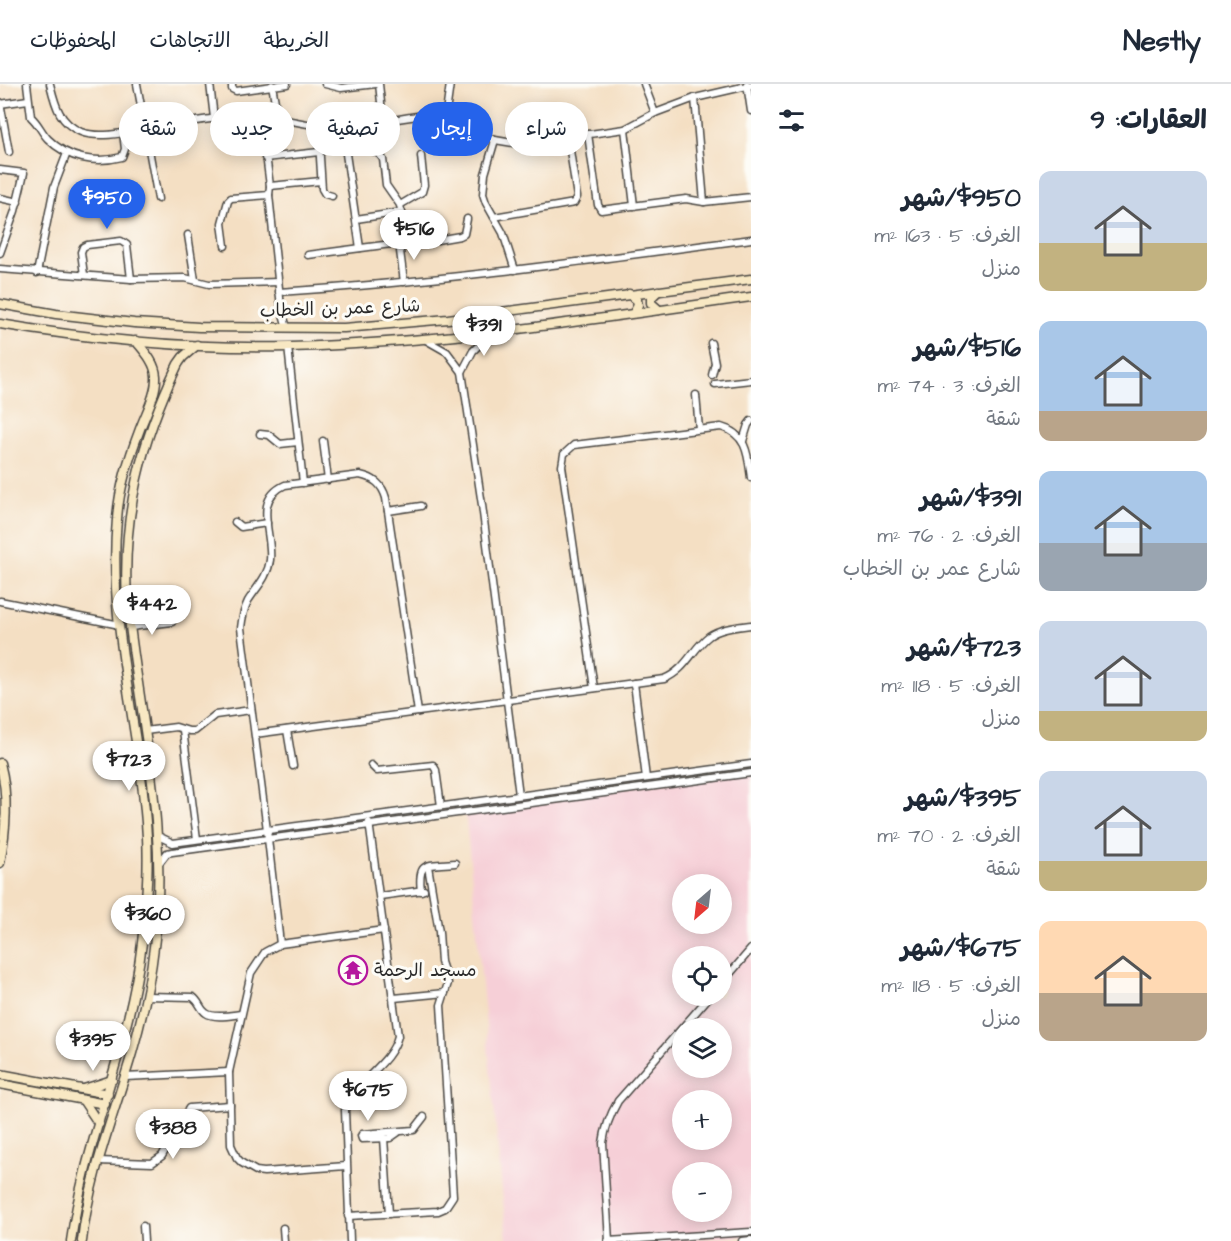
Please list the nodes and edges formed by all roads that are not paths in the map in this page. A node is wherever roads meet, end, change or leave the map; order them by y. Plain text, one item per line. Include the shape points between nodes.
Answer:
1 (27, 84) edge
2 (50, 84) edge
3 (137, 84) edge
4 (210, 84) edge
5 (232, 84) edge
6 (287, 84) edge
7 (325, 84) edge
8 (377, 84) edge
9 (450, 84) edge
10 (644, 84) edge
11 (272, 85) edge
12 (749, 85) edge
13 (718, 88) edge
14 (695, 98) junction
15 (28, 100) junction
16 (141, 102) edge
17 (212, 102) edge
18 (275, 102) edge
19 (380, 102) edge
20 (448, 102) edge
21 (0, 103) edge
22 (751, 111) edge
23 (655, 113) junction
24 (625, 129) junction
25 (119, 133) edge
26 (588, 134) joint
27 (495, 140) joint
28 (505, 142) edge
29 (9, 152) dead end
30 (67, 153) junction
31 (306, 153) edge
32 (122, 156) edge
33 (151, 156) edge
34 (319, 156) edge
35 (346, 156) edge
36 (381, 156) edge
37 (421, 156) dead end
38 (571, 156) edge
39 (265, 158) joint
40 (0, 170) edge
41 (321, 181) junction
42 (270, 186) junction
43 (269, 195) junction
44 (332, 196) dead end
45 (751, 197) edge
46 (0, 198) edge
47 (158, 199) dead end
48 (18, 202) junction
49 (704, 202) junction
50 (634, 206) junction
51 (401, 208) junction
52 (494, 217) junction
53 (356, 219) junction
54 (467, 219) dead end
55 (188, 234) dead end
56 (751, 239) edge
57 (399, 243) junction
58 (408, 245) junction
59 (225, 246) dead end
60 (360, 248) junction
61 (0, 253) edge
62 (308, 255) dead end
63 (0, 269) edge
64 (515, 270) junction
65 (36, 273) junction
66 (84, 275) junction
67 (130, 279) junction
68 (751, 279) edge
69 (195, 280) junction
70 (278, 282) junction
71 (404, 282) junction
72 (658, 291) junction
73 (279, 292) junction
74 (629, 294) junction
75 (751, 297) edge
76 (0, 304) edge
77 (659, 310) junction
78 (634, 314) junction
79 (0, 324) edge
80 (287, 328) junction
81 (313, 328) junction
82 (329, 328) junction
83 (494, 331) junction
84 (424, 340) junction
85 (135, 341) junction
86 (711, 343) dead end
87 (197, 345) junction
88 (330, 345) junction
89 (315, 346) junction
90 (288, 347) junction
91 (462, 372) junction
92 (712, 375) dead end
93 (751, 380) edge
94 (715, 384) dead end
95 (696, 395) dead end
96 (751, 421) edge
97 (699, 429) junction
98 (260, 434) dead end
99 (323, 441) dead end
100 (743, 441) junction
101 (298, 442) junction
102 (751, 478) edge
103 (328, 480) junction
104 (303, 483) junction
105 (421, 506) dead end
106 (388, 511) junction
107 (235, 522) dead end
108 (267, 523) junction
109 (115, 543) junction
110 (126, 544) junction
111 (0, 601) edge
112 (172, 622) dead end
113 (120, 625) junction
114 (751, 625) edge
115 (130, 627) junction
116 (634, 683) junction
117 (594, 688) junction
118 (507, 700) junction
119 (251, 710) junction
120 (418, 712) junction
121 (183, 730) junction
122 (287, 730) junction
123 (145, 731) junction
124 (255, 734) junction
125 (149, 761) junction
126 (138, 763) junction
127 (0, 764) edge
128 (751, 764) edge
129 (372, 765) dead end
130 (293, 766) dead end
131 (751, 773) edge
132 (646, 778) junction
133 (519, 795) junction
134 (441, 806) junction
135 (368, 816) junction
136 (370, 825) junction
137 (267, 830) junction
138 (158, 836) junction
139 (197, 839) junction
140 (268, 839) junction
141 (160, 862) junction
142 (0, 863) edge
143 (455, 863) dead end
144 (428, 866) junction
145 (431, 889) junction
146 (420, 891) junction
147 (380, 896) junction
148 (144, 928) junction
149 (156, 930) junction
150 (384, 930) junction
151 (280, 944) junction
152 (142, 947) junction
153 (154, 949) junction
154 (751, 949) edge
155 (732, 971) edge
156 (445, 993) junction
157 (146, 996) junction
158 (394, 998) junction
159 (701, 1006) edge
160 (242, 1014) junction
161 (229, 1072) junction
162 (0, 1074) edge
163 (125, 1077) junction
164 (112, 1080) junction
165 (0, 1084) edge
166 (82, 1089) junction
167 (108, 1094) junction
168 (83, 1100) junction
169 (105, 1104) junction
170 (230, 1105) junction
171 (424, 1118) dead end
172 (99, 1124) junction
173 (98, 1161) junction
174 (346, 1166) junction
175 (389, 1214) junction
176 (348, 1216) junction
177 (143, 1226) dead end
178 (283, 1228) dead end
179 (751, 1232) edge
180 (693, 1238) edge
181 (751, 1240) edge
182 (71, 1241) edge
183 (82, 1241) edge
184 (144, 1241) edge
185 (284, 1241) edge
186 (350, 1241) edge
187 (608, 1241) edge
188 (742, 1241) edge

1 - 15 street
2 - 25 street via 57,111 74,129 90,135
3 - 16 street
4 - 17 street
5 - 11 street via 236,91
6 - 11 street
7 - 8 street via 342,88
8 - 19 street
9 - 20 street
10 - 23 street
11 - 18 street
12 - 13 street
12 - 22 street
13 - 14 street
14 - 23 street
14 - 49 street
15 - 21 street
15 - 30 street via 31,117 46,137
21 - 29 street
23 - 24 street
24 - 26 street
24 - 50 street
26 - 50 street via 598,207 603,210
27 - 28 street
27 - 52 street via 483,184 486,203
30 - 32 street via 93,160
30 - 65 street via 54,187
31 - 39 street
33 - 47 street
34 - 41 street
35 - 53 street
36 - 51 street via 388,189
37 - 51 street via 422,192
38 - 52 street via 577,197 574,203
39 - 42 street
40 - 48 street via 24,173
41 - 42 street
41 - 44 street via 323,192
42 - 43 street
43 - 59 street via 228,201 222,223
43 - 70 street
45 - 49 street
46 - 48 street
48 - 61 street
49 - 50 street via 686,199
51 - 53 street
51 - 58 street
52 - 64 street
53 - 60 street
54 - 58 street via 462,236
55 - 69 street
56 - 64 street
57 - 58 street
57 - 60 street
57 - 71 street
60 - 62 street
63 - 65 street
64 - 71 street
65 - 66 street
66 - 67 street
66 - 67 street via 83,248 121,241 127,245
67 - 69 street
68 - 72 street, شارع عمر بن الخطاب
69 - 70 street via 209,284
70 - 73 street
71 - 73 street
72 - 74 street, شارع عمر بن الخطاب
72 - 77 street via 651,303
73 - 80 street
74 - 78 street via 639,304
74 - 82 street, شارع عمر بن الخطاب via 448,319
75 - 77 street, شارع عمر بن الخطاب
76 - 80 street, شارع عمر بن الخطاب via 134,322
77 - 78 street, شارع عمر بن الخطاب
78 - 83 street, شارع عمر بن الخطاب
79 - 85 street, شارع عمر بن الخطاب
80 - 81 street, شارع عمر بن الخطاب
81 - 82 street, شارع عمر بن الخطاب
81 - 89 street via 318,335
82 - 88 street
83 - 84 street, شارع عمر بن الخطاب
83 - 91 street via 473,351
84 - 88 street, شارع عمر بن الخطاب
84 - 91 street via 447,352
85 - 87 street, شارع عمر بن الخطاب
85 - 109 street via 149,356 156,383 120,493
86 - 92 street via 715,363
87 - 90 street, شارع عمر بن الخطاب
87 - 110 street via 178,364 149,435 131,502
88 - 89 street, شارع عمر بن الخطاب
89 - 90 street, شارع عمر بن الخطاب
90 - 101 street
91 - 118 street
93 - 94 street
95 - 97 street
96 - 100 street
97 - 100 street via 730,429
97 - 117 street via 574,445 564,454 562,466
98 - 101 street via 269,435 280,444
99 - 103 street
100 - 102 street
101 - 104 street
103 - 104 street
103 - 106 street via 369,477 383,489
104 - 108 street via 285,485 272,494 266,508
105 - 106 street
106 - 120 street
107 - 108 street via 241,527
108 - 119 street via 269,567 248,602 241,628
109 - 110 street
109 - 113 street via 114,586
110 - 115 street
111 - 113 street
112 - 115 street
113 - 126 street
114 - 116 street via 709,636 672,676
115 - 123 street
116 - 117 street
116 - 132 street
117 - 118 street
118 - 120 street
118 - 133 street
119 - 121 street via 215,715 195,731
119 - 124 street
120 - 122 street
121 - 123 street via 176,727
121 - 139 street
122 - 124 street
122 - 130 street
123 - 125 street
124 - 137 street
125 - 126 street
125 - 138 street
126 - 148 street via 147,837
127 - 142 street via 6,831
128 - 132 street
129 - 134 street via 377,771 433,765
131 - 136 street
132 - 133 street
133 - 134 street
134 - 135 street
135 - 136 street
135 - 137 street
136 - 140 street
136 - 147 street
137 - 139 street
137 - 140 street
138 - 139 street via 173,843
138 - 141 street
140 - 141 street via 172,852
140 - 151 street
141 - 149 street
143 - 144 street
144 - 145 street
144 - 146 street via 419,872
145 - 146 street
145 - 156 street via 441,962 448,983
146 - 147 street
147 - 150 street
148 - 149 street via 151,934
148 - 152 street
149 - 153 street
150 - 151 street
150 - 158 street
151 - 160 street via 265,952 255,965
152 - 153 street via 150,945
152 - 164 street via 129,1021
153 - 157 street
154 - 155 street
156 - 158 street
156 - 175 street via 441,1005 453,1196 438,1211
157 - 160 street via 194,997 211,1016
157 - 163 street
158 - 174 street via 396,1045 350,1098 345,1110
159 - 187 street via 618,1101 605,1128
160 - 161 street
161 - 163 street
161 - 170 street
162 - 166 street
163 - 173 street
164 - 166 street
164 - 167 street
165 - 168 street
166 - 167 street
167 - 169 street
168 - 169 street
168 - 172 street
169 - 172 street
170 - 173 street via 189,1108 162,1156 152,1163
170 - 174 street via 231,1145 237,1158 249,1168 264,1172
171 - 175 street via 414,1130 380,1136
172 - 182 street
173 - 183 street
174 - 176 street
175 - 176 street
176 - 186 street
177 - 184 street
178 - 185 street
179 - 180 street
180 - 187 street
181 - 188 street

